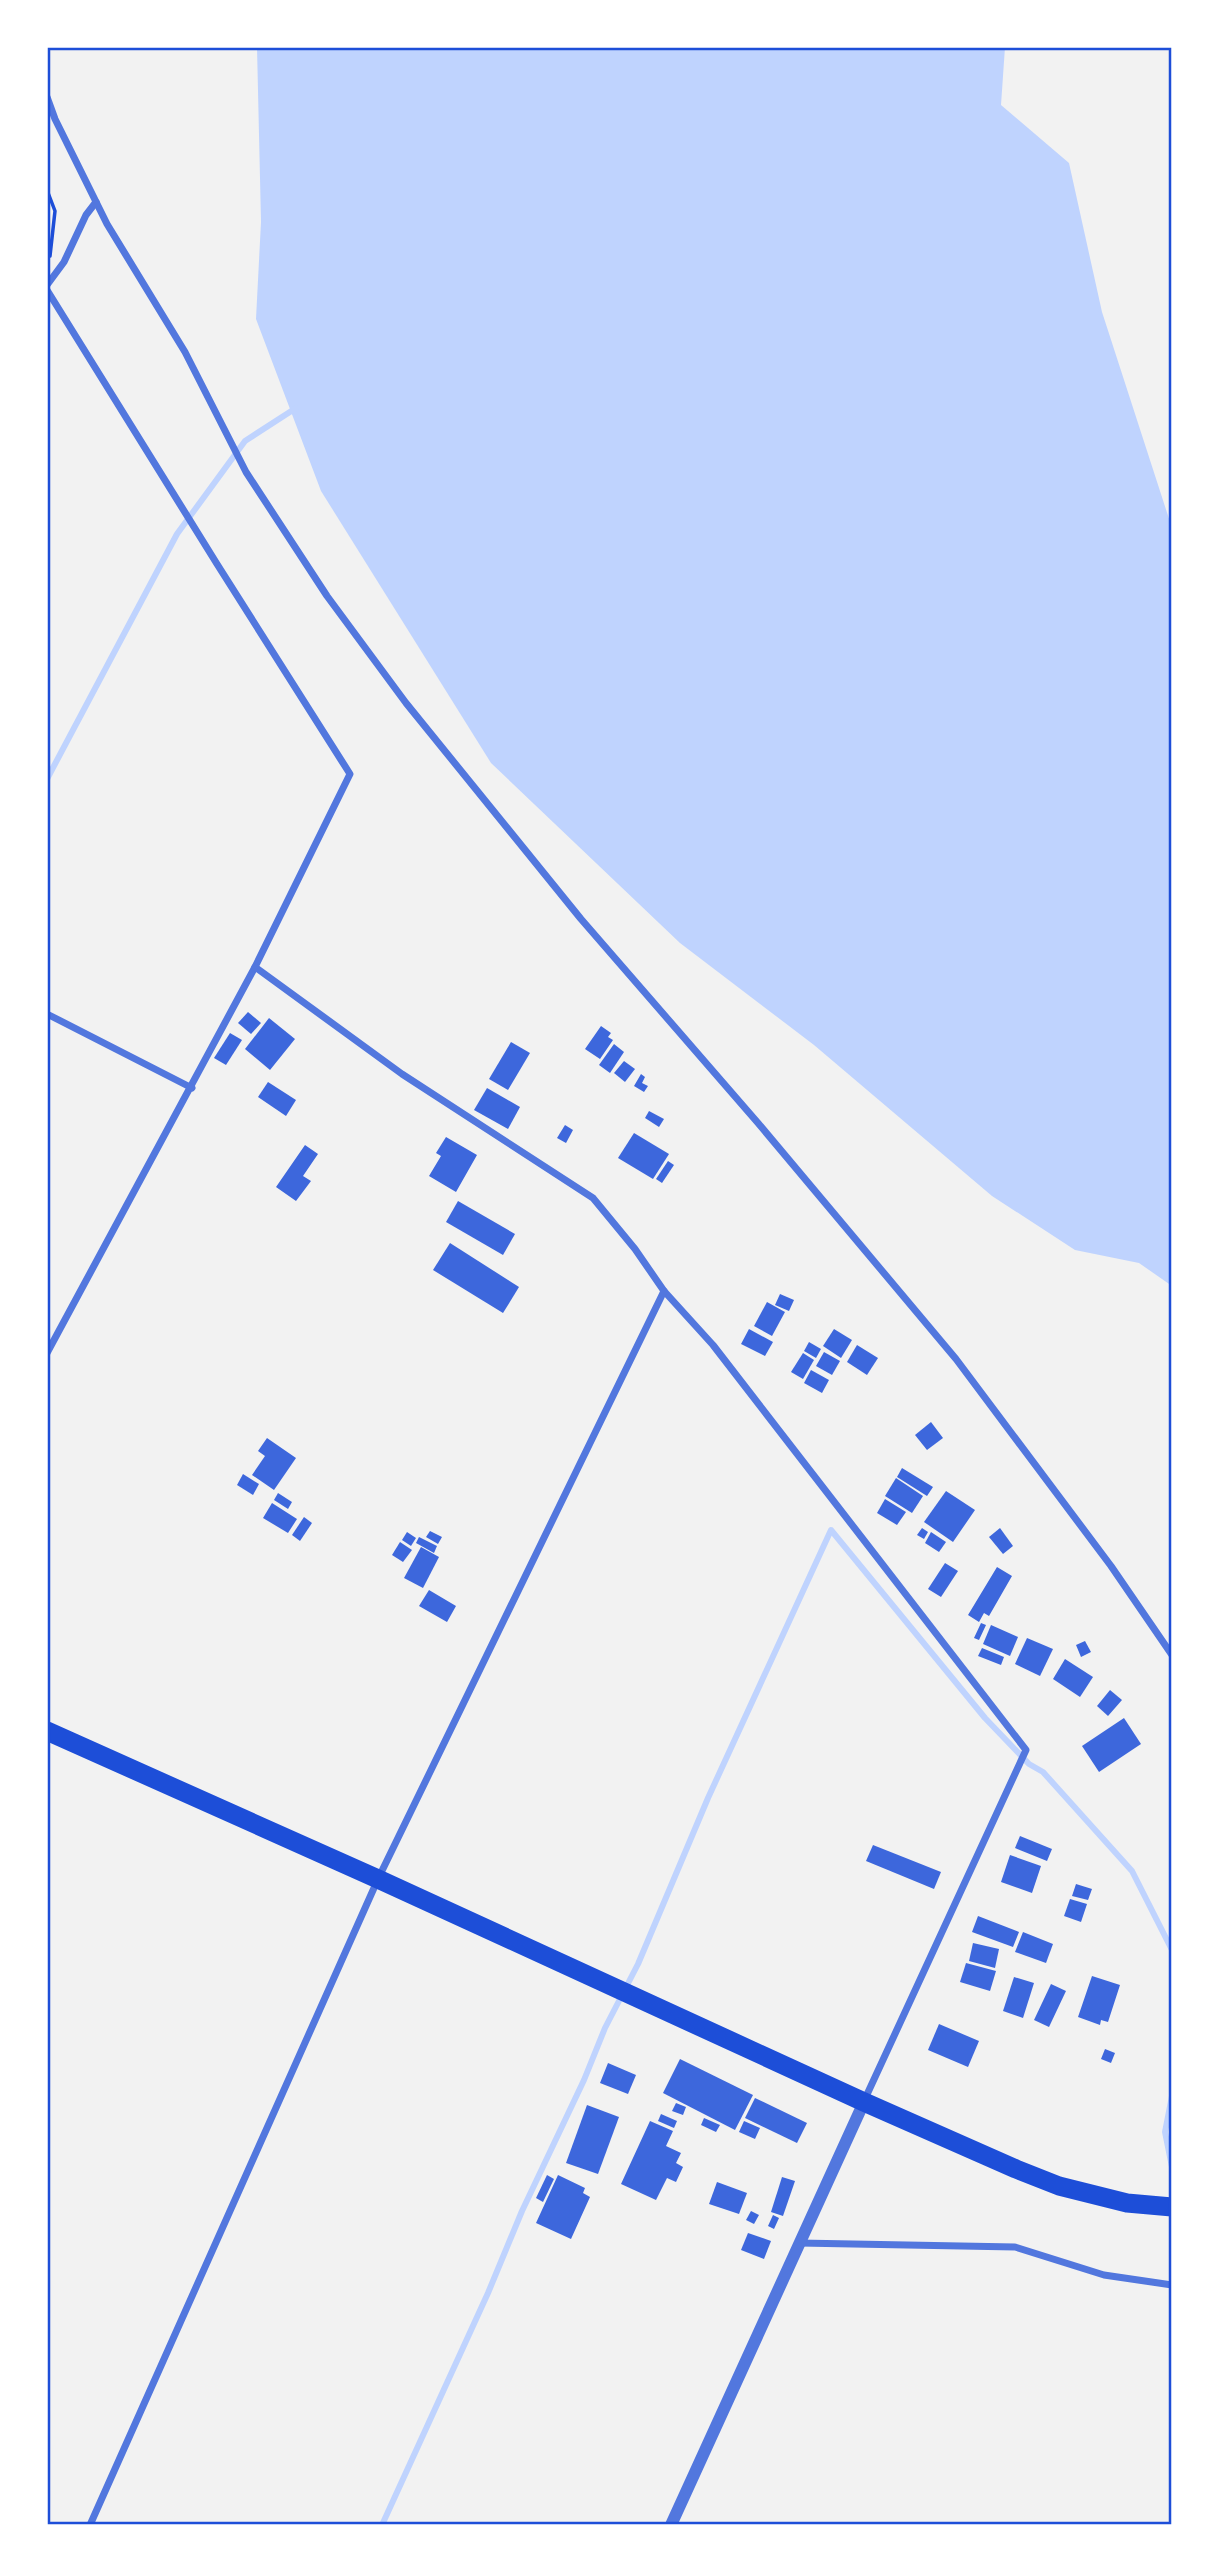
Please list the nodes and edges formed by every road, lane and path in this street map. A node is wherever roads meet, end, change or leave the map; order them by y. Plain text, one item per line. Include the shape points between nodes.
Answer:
1 (47, 97) edge
2 (47, 190) edge
3 (96, 202) junction
4 (49, 261) edge
5 (47, 288) edge
6 (255, 967) junction
7 (47, 1014) edge
8 (192, 1088) junction
9 (664, 1291) junction
10 (47, 1353) edge
11 (1172, 1655) edge
12 (47, 1731) edge
13 (378, 1879) junction
14 (863, 2102) junction
15 (1172, 2207) edge
16 (799, 2243) junction
17 (1172, 2284) edge
18 (90, 2525) edge
19 (671, 2525) edge

1 - 3 street
2 - 4 path via 55,211
3 - 5 street
3 - 11 street via 185,352 246,472 327,596 406,703 581,919 956,1359
5 - 6 street via 350,774
6 - 8 street
6 - 9 street via 402,1074 593,1198
7 - 8 street
8 - 10 street
9 - 13 street
9 - 14 street via 713,1345 1026,1750
12 - 13 highway
13 - 14 highway
13 - 18 street
14 - 15 highway via 1059,2186 1126,2203
14 - 16 street
16 - 17 street via 1015,2247 1104,2275
16 - 19 street

